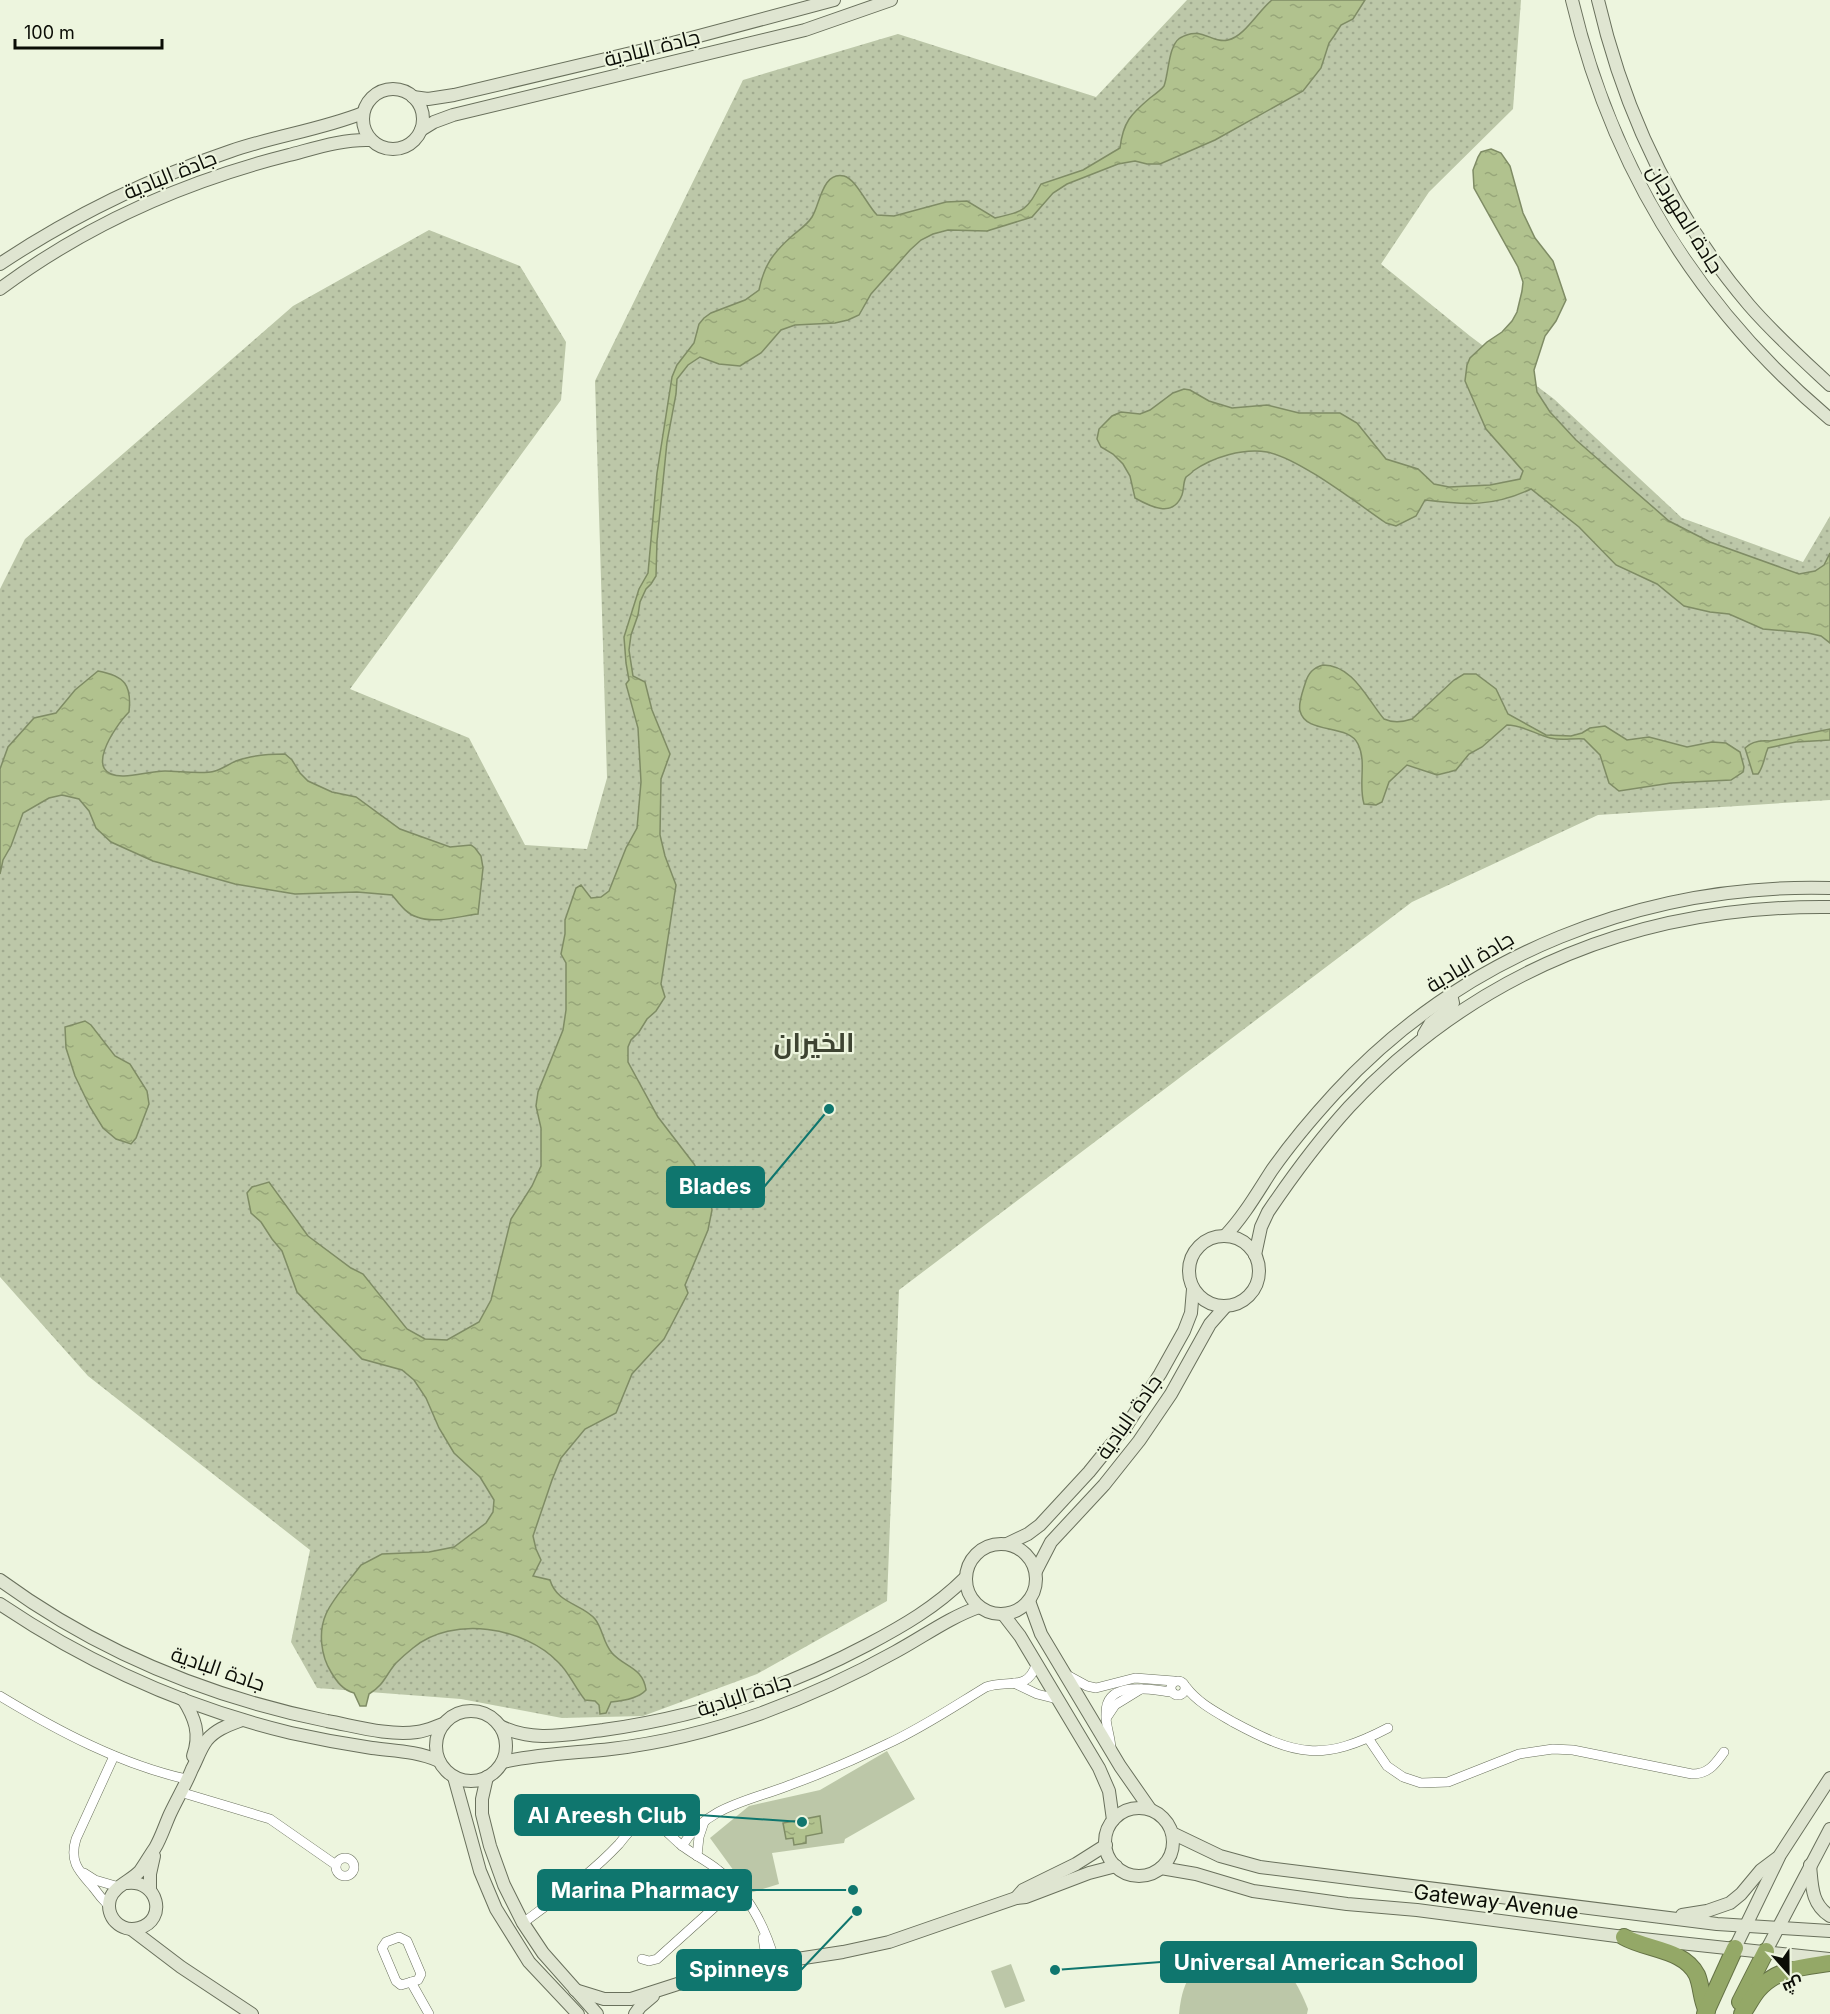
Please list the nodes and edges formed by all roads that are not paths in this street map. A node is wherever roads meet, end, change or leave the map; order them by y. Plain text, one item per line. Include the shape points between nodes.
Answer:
1 (834, 0) edge
2 (891, 0) edge
3 (1572, 0) edge
4 (1598, 0) edge
5 (413, 97) junction
6 (363, 113) junction
7 (421, 130) junction
8 (370, 140) junction
9 (0, 264) edge
10 (0, 289) edge
11 (1830, 385) edge
12 (1830, 419) edge
13 (1830, 888) edge
14 (1830, 907) edge
15 (1451, 994) junction
16 (1421, 1041) junction
17 (1225, 1236) junction
18 (1255, 1255) junction
19 (1193, 1289) junction
20 (1225, 1307) junction
21 (1007, 1544) junction
22 (1036, 1571) junction
23 (965, 1578) junction
24 (0, 1580) edge
25 (1029, 1601) junction
26 (0, 1604) edge
27 (979, 1607) junction
28 (1003, 1614) junction
29 (1036, 1665) junction
30 (1065, 1674) junction
31 (1174, 1682) junction
32 (1014, 1683) junction
33 (1186, 1687) junction
34 (1176, 1693) junction
35 (0, 1696) edge
36 (1057, 1698) junction
37 (183, 1699) junction
38 (1206, 1707) junction
39 (242, 1720) junction
40 (443, 1724) junction
41 (500, 1726) junction
42 (1388, 1728) dead end
43 (1368, 1738) junction
44 (1111, 1750) junction
45 (1724, 1752) dead end
46 (114, 1756) junction
47 (439, 1761) junction
48 (502, 1762) junction
49 (454, 1777) junction
50 (487, 1777) junction
51 (187, 1778) junction
52 (1830, 1778) edge
53 (180, 1792) junction
54 (1150, 1809) junction
55 (705, 1820) junction
56 (1113, 1820) junction
57 (1830, 1829) edge
58 (1173, 1833) junction
59 (1106, 1845) junction
60 (682, 1846) junction
61 (155, 1849) junction
62 (1780, 1855) junction
63 (697, 1856) junction
64 (336, 1864) dead end
65 (1810, 1865) junction
66 (1116, 1866) junction
67 (1161, 1868) junction
68 (79, 1871) junction
69 (123, 1885) junction
70 (737, 1887) junction
71 (150, 1890) junction
72 (1016, 1898) junction
73 (109, 1906) junction
74 (1830, 1916) edge
75 (1665, 1917) junction
76 (152, 1919) junction
77 (523, 1923) junction
78 (1746, 1927) junction
79 (131, 1929) junction
80 (1778, 1929) junction
81 (1830, 1931) edge
82 (1624, 1937) junction
83 (1735, 1948) junction
84 (1766, 1951) junction
85 (168, 1957) junction
86 (642, 1959) dead end
87 (1830, 1961) edge
88 (771, 1963) junction
89 (411, 1982) junction
90 (665, 1989) junction
91 (575, 1990) junction
92 (565, 1999) junction
93 (1706, 2013) edge
94 (252, 2014) edge
95 (429, 2014) edge
96 (571, 2014) edge
97 (578, 2014) edge
98 (597, 2014) edge
99 (634, 2014) edge
100 (1734, 2014) edge
101 (1742, 2014) edge

1 - 5 street, جادة البادية via 454,95
2 - 7 street, جادة البادية via 783,35 453,115
3 - 12 street, جادة المهرجان via 1594,82 1611,126 1665,231 1734,326
4 - 11 street, جادة المهرجان via 1633,113 1672,194 1720,269 1748,304
5 - 6 street via 387,90 373,96
5 - 7 street via 422,112
6 - 8 street via 363,127
6 - 9 street, جادة البادية via 233,150 169,173 70,220
7 - 8 street via 412,143 401,149 381,148
8 - 10 street, جادة البادية via 341,142 195,184 73,241
13 - 15 street, جادة البادية via 1737,891 1642,908 1553,938
14 - 16 street, جادة البادية via 1731,911 1671,921 1611,938 1554,960 1499,988
15 - 16 street via 1451,1007 1430,1024
15 - 17 street, جادة البادية via 1391,1039 1334,1093
16 - 18 street, جادة البادية via 1366,1089 1318,1144 1268,1212
17 - 18 street via 1239,1239
17 - 19 street via 1207,1240 1194,1252 1189,1268
18 - 20 street via 1259,1277 1253,1291 1240,1303
19 - 20 street via 1209,1303
19 - 21 street, جادة البادية via 1191,1313 1184,1331 1127,1425 1040,1525
20 - 22 street, جادة البادية via 1207,1329 1150,1425 1104,1485 1056,1536
21 - 22 street via 1023,1551
21 - 23 street via 991,1545 976,1553
22 - 25 street via 1036,1587
23 - 27 street via 970,1598
23 - 41 street, جادة البادية via 934,1606 896,1630 818,1670 737,1701 652,1722 580,1733 527,1736
24 - 40 street, جادة البادية via 45,1611 105,1644 231,1697 370,1729 414,1733
25 - 28 street
25 - 30 street via 1041,1634
26 - 37 street, جادة البادية via 100,1664
27 - 28 street
27 - 48 street, جادة البادية via 951,1618 839,1681 761,1713 651,1742
28 - 29 street
29 - 32 street via 1028,1680
29 - 36 street
30 - 31 street via 1096,1688 1135,1678
30 - 44 street
31 - 33 street via 1182,1681
31 - 34 street via 1171,1687
32 - 36 street via 1037,1695
32 - 55 street via 986,1688 903,1737 797,1782 724,1807
33 - 34 street via 1183,1693
33 - 38 street
34 - 38 street
34 - 44 street via 1126,1689 1111,1698 1106,1708
35 - 46 street
36 - 56 street via 1105,1779
37 - 39 street, جادة البادية
37 - 51 street via 197,1729
38 - 43 street via 1264,1739 1293,1749 1329,1750
39 - 47 street, جادة البادية via 322,1740 418,1754
39 - 51 street via 210,1737
40 - 41 street via 454,1715 476,1711
40 - 47 street via 436,1738
41 - 48 street via 506,1740
42 - 43 street
43 - 45 street via 1380,1759 1394,1772 1430,1784 1448,1782 1536,1751 1573,1750 1692,1774 1711,1768
44 - 54 street
46 - 51 street
46 - 68 street via 75,1839 74,1856
47 - 49 street
48 - 50 street
49 - 50 street via 467,1781
49 - 92 street via 477,1861 496,1909 529,1962
50 - 77 street via 483,1821 496,1866
51 - 53 street
52 - 62 street
53 - 61 street
53 - 64 street via 270,1819
54 - 56 street via 1126,1810
54 - 58 street via 1164,1818
55 - 60 street
55 - 63 street
56 - 59 street
57 - 65 street
58 - 67 street via 1172,1852
58 - 75 street, Gateway Avenue via 1220,1856 1260,1867
59 - 66 street
59 - 72 street via 1026,1888
60 - 63 street
60 - 77 street via 653,1822 641,1822 591,1872
61 - 69 street
61 - 71 street
62 - 75 street via 1730,1903
62 - 78 street
63 - 70 street
65 - 74 street via 1815,1899
65 - 80 street
66 - 67 street via 1133,1875
66 - 72 street
67 - 82 street, Gateway Avenue via 1262,1892
68 - 69 street via 95,1880
68 - 73 street
69 - 71 street via 139,1883
69 - 73 street via 112,1895
70 - 86 street via 657,1959
70 - 88 street via 766,1932
71 - 76 street via 156,1901
72 - 88 street via 889,1942
73 - 79 street via 117,1924
75 - 78 street, Gateway Avenue
76 - 79 street via 143,1927
76 - 85 street via 154,1938
77 - 91 street
78 - 80 street, Gateway Avenue
78 - 83 street
79 - 85 street
80 - 81 street, Gateway Avenue
80 - 84 street
82 - 83 street, Gateway Avenue
82 - 93 highway via 1676,1956 1691,1967 1698,1978
83 - 84 street, Gateway Avenue
83 - 93 highway
84 - 87 street, Gateway Avenue
84 - 100 highway
85 - 94 street
87 - 101 highway via 1775,1976 1758,1990
88 - 90 street via 718,1971
89 - 89 street via 396,1982 383,1950 386,1942 399,1936 407,1941 420,1974 418,1980
89 - 95 street
90 - 91 street via 617,2001
90 - 99 street
91 - 98 street
92 - 96 street
92 - 97 street

